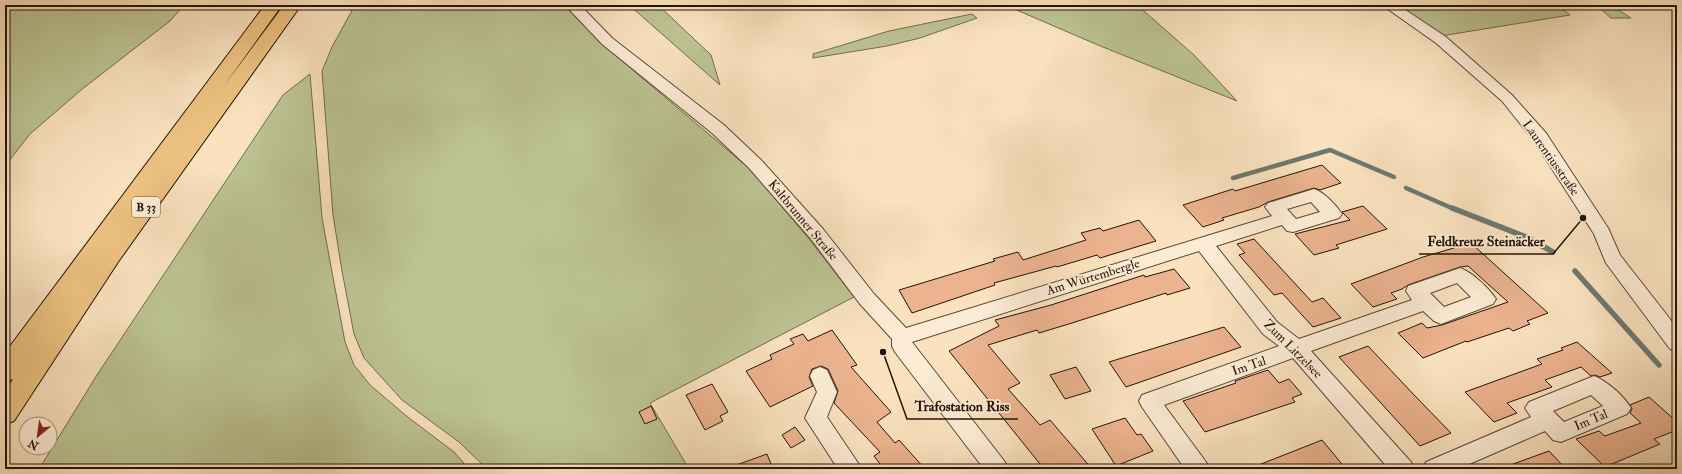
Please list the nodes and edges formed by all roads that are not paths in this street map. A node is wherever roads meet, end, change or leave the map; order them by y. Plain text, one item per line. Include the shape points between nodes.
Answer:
1 (274, 5) edge
2 (293, 5) edge
3 (572, 5) edge
4 (1389, 5) edge
5 (1285, 218) dead end
6 (1203, 244) junction
7 (1427, 302) dead end
8 (902, 337) junction
9 (1677, 343) edge
10 (1297, 349) junction
11 (5, 372) edge
12 (820, 376) dead end
13 (5, 413) edge
14 (1548, 420) dead end
15 (851, 469) edge
16 (997, 469) edge
17 (1198, 469) edge
18 (1403, 469) edge
19 (1434, 469) edge

1 - 11 highway, B 33
2 - 13 highway, B 33 via 110,256
3 - 8 street, Kaltbrunner Straße via 607,40 718,129 755,164 817,234 867,299
4 - 9 street, Laurentiusstraße via 1441,40 1507,98 1540,137 1602,233 1612,258
5 - 6 street, Am Würtembergle
6 - 8 street, Am Würtembergle
6 - 10 street, Zum Litzelsee via 1270,328
7 - 10 street, Im Tal
8 - 16 street, Kaltbrunner Straße via 902,346
10 - 17 street, Im Tal via 1149,401
10 - 18 street, Zum Litzelsee
12 - 15 street via 827,392 816,418
14 - 19 street

